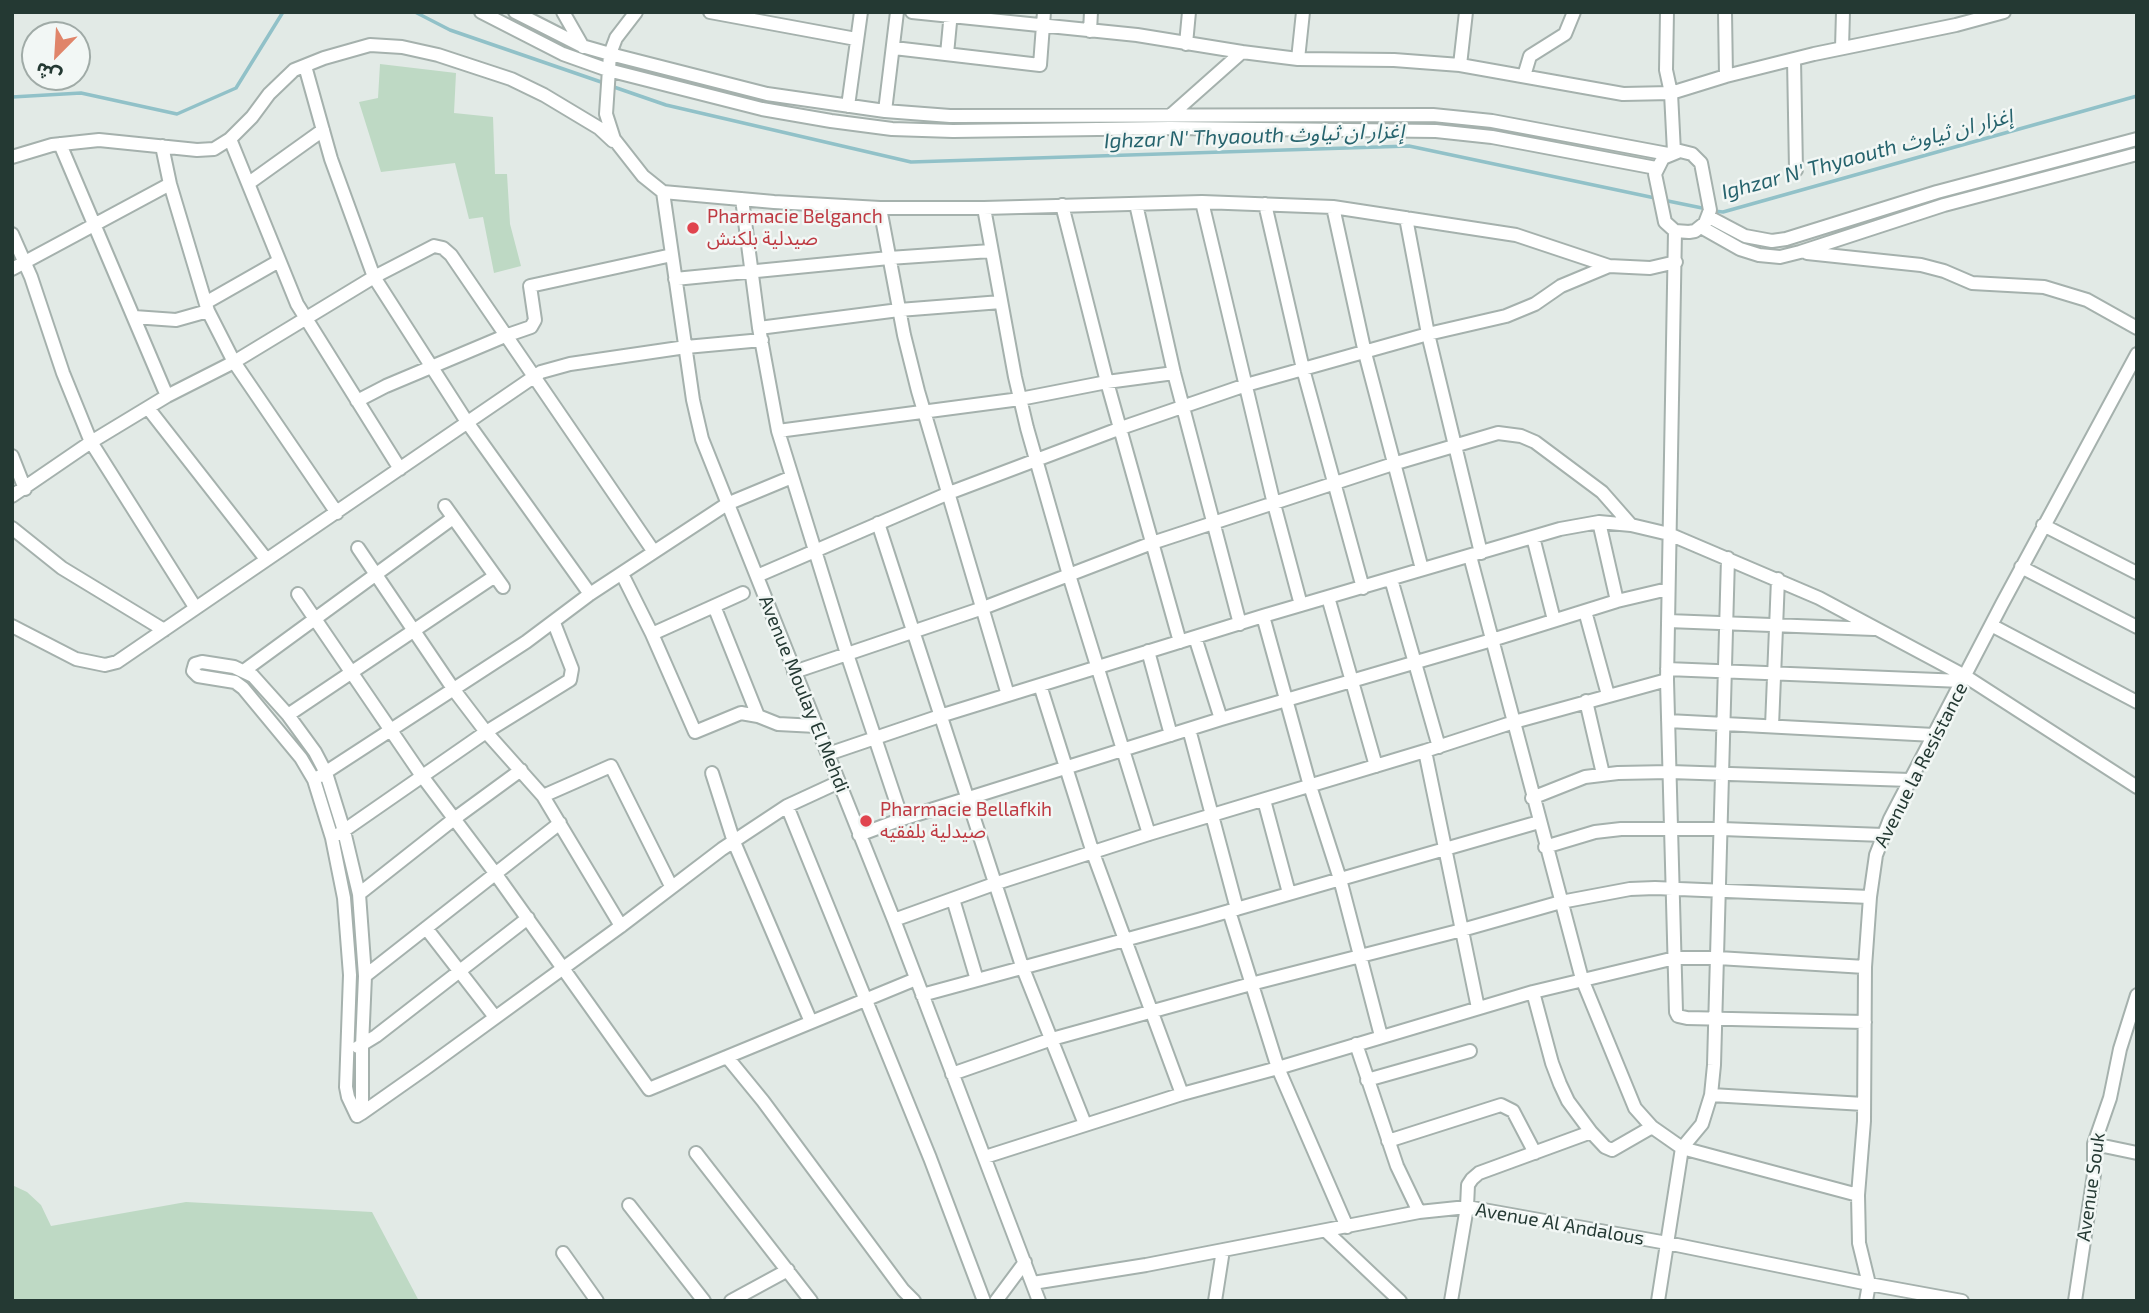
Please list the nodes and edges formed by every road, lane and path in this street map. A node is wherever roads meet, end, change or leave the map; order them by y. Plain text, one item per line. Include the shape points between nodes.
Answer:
1 (481, 12) edge
2 (515, 12) edge
3 (563, 12) edge
4 (636, 12) edge
5 (710, 12) edge
6 (861, 12) edge
7 (897, 12) edge
8 (912, 12) edge
9 (1044, 12) edge
10 (1091, 12) edge
11 (1189, 12) edge
12 (1303, 12) edge
13 (1466, 12) edge
14 (1574, 12) edge
15 (1667, 12) edge
16 (1725, 12) edge
17 (1843, 12) edge
18 (2004, 12) edge
19 (951, 15) edge
20 (1042, 27) junction
21 (1090, 31) junction
22 (856, 39) junction
23 (1186, 44) junction
24 (582, 46) junction
25 (894, 48) junction
26 (1842, 48) junction
27 (1242, 52) junction
28 (610, 54) junction
29 (947, 54) junction
30 (1298, 59) junction
31 (1794, 59) junction
32 (589, 63) junction
33 (1460, 65) junction
34 (305, 66) junction
35 (608, 74) junction
36 (1524, 76) junction
37 (1726, 76) junction
38 (1671, 93) junction
39 (849, 106) junction
40 (885, 111) junction
41 (1171, 115) junction
42 (323, 130) junction
43 (2137, 138) edge
44 (230, 139) junction
45 (60, 144) junction
46 (162, 146) junction
47 (621, 148) junction
48 (1671, 153) junction
49 (2137, 154) edge
50 (12, 158) edge
51 (1656, 168) junction
52 (1796, 170) dead end
53 (249, 183) junction
54 (170, 184) junction
55 (663, 192) junction
56 (742, 199) junction
57 (1202, 202) junction
58 (1136, 204) junction
59 (1265, 204) junction
60 (1062, 205) junction
61 (1334, 207) junction
62 (880, 208) junction
63 (984, 208) junction
64 (1406, 218) junction
65 (1705, 222) junction
66 (96, 225) junction
67 (1675, 230) junction
68 (12, 234) edge
69 (991, 251) junction
70 (1800, 252) junction
71 (672, 255) junction
72 (889, 258) junction
73 (279, 261) junction
74 (24, 262) junction
75 (1676, 262) junction
76 (1609, 266) junction
77 (12, 269) edge
78 (752, 272) junction
79 (374, 277) junction
80 (676, 279) junction
81 (1000, 302) junction
82 (208, 306) junction
83 (899, 310) junction
84 (134, 317) junction
85 (305, 318) junction
86 (2137, 328) edge
87 (760, 333) junction
88 (1428, 334) junction
89 (505, 336) junction
90 (686, 347) junction
91 (1365, 353) junction
92 (2137, 354) edge
93 (234, 362) junction
94 (433, 367) junction
95 (1303, 369) junction
96 (1174, 373) junction
97 (533, 377) junction
98 (1107, 382) junction
99 (1246, 385) junction
100 (167, 396) junction
101 (1020, 399) junction
102 (357, 401) junction
103 (1183, 407) junction
104 (148, 408) junction
105 (924, 411) junction
106 (467, 422) junction
107 (1121, 428) junction
108 (778, 431) junction
109 (91, 442) junction
110 (1453, 444) junction
111 (12, 456) edge
112 (1037, 460) junction
113 (1393, 464) junction
114 (400, 469) junction
115 (792, 477) junction
116 (1334, 483) junction
117 (25, 489) junction
118 (949, 493) junction
119 (12, 496) edge
120 (727, 504) junction
121 (1273, 504) junction
122 (445, 506) dead end
123 (337, 513) junction
124 (453, 518) junction
125 (1599, 522) junction
126 (878, 523) junction
127 (1214, 523) junction
128 (1631, 525) junction
129 (2043, 526) junction
130 (12, 528) edge
131 (1669, 534) junction
132 (1533, 537) junction
133 (1152, 543) junction
134 (358, 548) dead end
135 (816, 550) junction
136 (654, 552) junction
137 (1475, 554) junction
138 (1728, 558) junction
139 (266, 559) junction
140 (2021, 567) junction
141 (1422, 569) junction
142 (2137, 573) edge
143 (374, 574) junction
144 (622, 574) junction
145 (1069, 575) junction
146 (495, 576) junction
147 (757, 576) junction
148 (1391, 579) junction
149 (1778, 579) junction
150 (503, 587) dead end
151 (1363, 587) junction
152 (1668, 589) junction
153 (743, 593) dead end
154 (298, 594) dead end
155 (590, 594) junction
156 (1328, 597) junction
157 (1617, 601) junction
158 (1301, 605) junction
159 (714, 606) junction
160 (195, 607) junction
161 (983, 608) junction
162 (1585, 611) junction
163 (1263, 616) junction
164 (315, 619) junction
165 (1553, 620) junction
166 (1668, 621) junction
167 (554, 623) junction
168 (1240, 624) junction
169 (1726, 624) junction
170 (1991, 625) junction
171 (12, 626) edge
172 (1775, 626) junction
173 (2137, 627) edge
174 (1878, 629) junction
175 (164, 630) junction
176 (413, 630) junction
177 (914, 630) junction
178 (652, 635) junction
179 (1195, 637) junction
180 (1492, 640) junction
181 (1180, 642) junction
182 (1148, 651) junction
183 (847, 654) junction
184 (1416, 661) junction
185 (1098, 667) junction
186 (245, 670) junction
187 (1724, 670) junction
188 (794, 672) junction
189 (1773, 673) junction
190 (351, 674) junction
191 (1667, 674) junction
192 (1352, 679) junction
193 (1964, 679) junction
194 (1040, 685) junction
195 (454, 690) junction
196 (1008, 695) junction
197 (1608, 695) junction
198 (1286, 700) junction
199 (1586, 701) junction
200 (2137, 702) edge
201 (288, 715) junction
202 (758, 716) junction
203 (940, 716) junction
204 (1221, 719) junction
205 (1668, 721) junction
206 (1514, 723) junction
207 (1723, 723) junction
208 (816, 726) junction
209 (1772, 726) junction
210 (1189, 729) junction
211 (390, 730) junction
212 (486, 732) junction
213 (1934, 734) junction
214 (1171, 735) junction
215 (876, 737) junction
216 (1439, 747) junction
217 (1123, 750) junction
218 (1426, 751) junction
219 (828, 754) junction
220 (1376, 766) junction
221 (1066, 769) junction
222 (521, 770) junction
223 (1670, 772) junction
224 (712, 773) dead end
225 (1723, 773) junction
226 (1603, 774) junction
227 (422, 776) junction
228 (320, 777) junction
229 (1910, 780) junction
230 (839, 782) junction
231 (1310, 786) junction
232 (2137, 787) edge
233 (543, 796) junction
234 (1532, 798) junction
235 (966, 799) junction
236 (1264, 800) junction
237 (787, 806) junction
238 (1212, 815) junction
239 (454, 819) junction
240 (902, 819) junction
241 (1539, 822) junction
242 (560, 823) junction
243 (1672, 829) junction
244 (1722, 829) junction
245 (344, 831) junction
246 (1149, 834) junction
247 (859, 835) junction
248 (1883, 835) junction
249 (332, 838) junction
250 (734, 842) junction
251 (1545, 847) junction
252 (1447, 848) junction
253 (1093, 853) junction
254 (495, 873) junction
255 (1340, 879) junction
256 (994, 884) junction
257 (671, 886) junction
258 (1674, 889) junction
259 (1721, 890) junction
260 (1289, 893) junction
261 (359, 894) junction
262 (1870, 897) junction
263 (953, 900) junction
264 (1561, 902) junction
265 (1233, 910) junction
266 (528, 918) junction
267 (894, 920) junction
268 (621, 926) junction
269 (426, 928) junction
270 (1462, 930) junction
271 (1126, 940) junction
272 (1361, 956) junction
273 (1675, 958) junction
274 (1718, 958) junction
275 (1022, 966) junction
276 (1865, 967) junction
277 (562, 968) junction
278 (460, 971) junction
279 (365, 976) junction
280 (916, 979) junction
281 (1582, 979) junction
282 (977, 980) junction
283 (1251, 984) junction
284 (1532, 992) junction
285 (922, 995) junction
286 (2137, 995) edge
287 (866, 998) junction
288 (1478, 1008) junction
289 (1151, 1012) junction
290 (495, 1017) junction
291 (1715, 1019) junction
292 (811, 1022) junction
293 (1865, 1022) junction
294 (1381, 1036) junction
295 (1052, 1039) junction
296 (1356, 1044) junction
297 (362, 1046) junction
298 (347, 1049) junction
299 (1470, 1051) dead end
300 (727, 1057) junction
301 (1278, 1068) junction
302 (952, 1074) junction
303 (1367, 1080) junction
304 (1182, 1094) junction
305 (1711, 1095) junction
306 (1864, 1104) junction
307 (359, 1115) junction
308 (1085, 1124) junction
309 (1651, 1127) junction
310 (1591, 1132) junction
311 (1388, 1141) junction
312 (2094, 1144) junction
313 (1682, 1148) junction
314 (696, 1153) dead end
315 (1535, 1153) junction
316 (2137, 1153) edge
317 (985, 1157) junction
318 (1858, 1195) junction
319 (629, 1205) dead end
320 (1467, 1207) junction
321 (1419, 1212) junction
322 (1347, 1227) junction
323 (1326, 1231) junction
324 (1667, 1243) junction
325 (1223, 1250) junction
326 (563, 1253) dead end
327 (1025, 1262) junction
328 (788, 1270) junction
329 (1033, 1283) junction
330 (1869, 1284) junction
331 (597, 1301) edge
332 (704, 1301) edge
333 (731, 1301) edge
334 (811, 1301) edge
335 (914, 1301) edge
336 (984, 1301) edge
337 (996, 1301) edge
338 (1039, 1301) edge
339 (1215, 1301) edge
340 (1400, 1301) edge
341 (1451, 1301) edge
342 (1658, 1301) edge
343 (1866, 1301) edge
344 (1962, 1301) edge
345 (2074, 1301) edge

1 - 32 street
2 - 24 street
3 - 24 street
4 - 28 street via 620,31
5 - 22 street
6 - 22 street
7 - 25 street
8 - 19 street
9 - 20 street
10 - 21 street
11 - 23 street
12 - 30 street
13 - 33 street
14 - 36 street via 1565,34 1530,56
15 - 38 street
16 - 37 street
17 - 26 street
18 - 26 street
19 - 20 street
19 - 29 street
20 - 21 street
20 - 29 street via 1040,65
21 - 23 street
22 - 39 street
23 - 27 street
24 - 28 street
24 - 32 street
25 - 29 street
25 - 40 street
26 - 31 street
27 - 30 street
27 - 41 street
28 - 35 street
28 - 39 street via 767,94
30 - 33 street
31 - 37 street
31 - 52 street
32 - 35 street
33 - 36 street
34 - 42 street
34 - 44 street via 294,70 269,94
34 - 47 street via 370,45 438,55 544,95 599,128
35 - 47 street via 606,114
35 - 51 street via 762,109 892,129 1436,131
36 - 38 street via 1623,94
37 - 38 street
38 - 48 street
39 - 40 street
40 - 41 street via 950,116
41 - 48 street via 1463,117
42 - 53 street
42 - 79 street
43 - 65 street via 1786,239 1745,236
44 - 46 street via 206,150
44 - 53 street
45 - 46 street via 99,140
45 - 50 street
45 - 66 street
46 - 54 street
47 - 55 street
48 - 51 street
48 - 65 street via 1692,154 1701,163 1710,210
49 - 70 street via 1944,205
51 - 67 street via 1662,216
53 - 73 street
54 - 66 street
54 - 82 street
55 - 56 street
55 - 71 street, Avenue Moulay El Mehdi
56 - 62 street
56 - 78 street
57 - 58 street
57 - 59 street
57 - 99 street
58 - 60 street
58 - 96 street
59 - 61 street
59 - 95 street
60 - 63 street
60 - 98 street
61 - 64 street
61 - 91 street
62 - 63 street
62 - 72 street
63 - 69 street
64 - 76 street via 1516,235
64 - 88 street
65 - 67 street via 1689,232
65 - 70 street via 1740,248 1759,255 1780,257
66 - 74 street
66 - 84 street
67 - 75 street
68 - 74 street
69 - 72 street
69 - 81 street
70 - 86 street via 1921,265 1979,284 2044,288 2087,300
71 - 80 street, Avenue Moulay El Mehdi
71 - 89 street via 530,286 534,324
72 - 78 street
72 - 83 street
73 - 82 street
73 - 85 street
74 - 77 street
74 - 109 street
75 - 76 street via 1650,268
75 - 131 street
76 - 88 street via 1506,316
78 - 80 street
78 - 87 street
79 - 85 street
79 - 89 street via 429,247 443,248
79 - 94 street
80 - 90 street, Avenue Moulay El Mehdi
81 - 83 street
81 - 101 street
82 - 84 street via 176,320
82 - 93 street
83 - 87 street
83 - 105 street
84 - 100 street
85 - 93 street
85 - 102 street
87 - 90 street
87 - 108 street
88 - 91 street
88 - 110 street
89 - 94 street
89 - 97 street
90 - 97 street via 570,364
90 - 120 street, Avenue Moulay El Mehdi via 702,439
91 - 95 street
91 - 113 street
92 - 129 street, Avenue la Resistance
93 - 100 street
93 - 123 street
94 - 102 street
94 - 106 street
95 - 99 street
95 - 116 street
96 - 98 street
96 - 103 street
97 - 106 street
97 - 136 street
98 - 101 street
98 - 107 street
99 - 103 street
99 - 121 street
100 - 104 street
101 - 105 street
101 - 112 street
102 - 114 street
103 - 107 street
103 - 127 street
104 - 109 street
104 - 139 street
105 - 108 street
105 - 118 street
106 - 114 street
106 - 155 street
107 - 112 street
107 - 133 street
108 - 115 street
109 - 117 street
109 - 160 street
110 - 113 street
110 - 128 street via 1507,432 1528,439 1602,492
110 - 137 street
111 - 117 street
112 - 118 street
112 - 145 street
113 - 116 street
113 - 141 street
114 - 123 street
115 - 120 street
115 - 135 street
116 - 121 street
116 - 151 street
117 - 119 street
118 - 126 street
118 - 161 street
120 - 136 street
120 - 147 street, Avenue Moulay El Mehdi
121 - 127 street
121 - 158 street
122 - 124 street
123 - 139 street
124 - 143 street
124 - 146 street
125 - 128 street
125 - 132 street
125 - 157 street
126 - 135 street
126 - 177 street
127 - 133 street
127 - 168 street
128 - 131 street
129 - 140 street, Avenue la Resistance
129 - 142 street
130 - 175 street via 62,568
131 - 138 street
131 - 152 street
132 - 137 street
132 - 165 street
133 - 145 street
133 - 181 street
134 - 143 street
135 - 147 street
135 - 183 street
136 - 144 street
137 - 141 street
137 - 180 street
138 - 149 street
138 - 169 street
139 - 160 street
140 - 170 street, Avenue la Resistance
140 - 173 street
141 - 148 street
143 - 164 street
143 - 176 street
144 - 155 street
144 - 178 street
145 - 161 street
145 - 185 street
146 - 150 street
146 - 176 street
147 - 188 street, Avenue Moulay El Mehdi
148 - 151 street
148 - 184 street
149 - 172 street
149 - 174 street
151 - 156 street
152 - 157 street
152 - 166 street
153 - 159 street
154 - 164 street
155 - 167 street
156 - 158 street
156 - 192 street
157 - 162 street
158 - 163 street
159 - 178 street
159 - 202 street
160 - 175 street
161 - 177 street
161 - 196 street
162 - 165 street
162 - 197 street
163 - 168 street
163 - 198 street
164 - 186 street
164 - 190 street
165 - 180 street
166 - 169 street
166 - 191 street
167 - 195 street
167 - 212 street via 572,669 570,680
168 - 179 street
169 - 172 street
169 - 187 street
170 - 193 street, Avenue la Resistance
170 - 200 street
171 - 175 street via 76,659 105,665 117,662
172 - 174 street
172 - 189 street
174 - 193 street
176 - 190 street
176 - 195 street
177 - 183 street
177 - 203 street
178 - 202 street via 695,732 741,713
179 - 181 street
179 - 204 street
180 - 184 street
180 - 206 street
181 - 182 street
182 - 185 street
182 - 214 street
183 - 188 street
183 - 215 street
184 - 192 street
184 - 216 street
185 - 194 street
185 - 217 street
186 - 201 street
186 - 228 street via 202,662 193,667 198,676 239,684
187 - 189 street
187 - 191 street
187 - 207 street
188 - 208 street, Avenue Moulay El Mehdi
189 - 193 street
189 - 209 street
190 - 201 street
190 - 211 street
191 - 197 street
191 - 205 street
192 - 198 street
192 - 220 street
193 - 213 street, Avenue la Resistance
193 - 232 street
194 - 196 street
194 - 221 street
195 - 211 street
195 - 212 street
196 - 203 street
197 - 199 street
198 - 204 street
198 - 231 street
199 - 206 street
199 - 226 street
201 - 228 street via 320,760
202 - 208 street via 778,724
203 - 215 street
203 - 235 street
204 - 210 street
205 - 207 street
205 - 223 street
206 - 216 street
206 - 234 street
207 - 209 street
207 - 225 street
208 - 219 street, Avenue Moulay El Mehdi
209 - 213 street
210 - 214 street
210 - 238 street
211 - 227 street
211 - 228 street
212 - 222 street
212 - 227 street
213 - 229 street, Avenue la Resistance
214 - 217 street
215 - 219 street
215 - 240 street
216 - 218 street
217 - 221 street
217 - 246 street
218 - 220 street
218 - 252 street
219 - 230 street, Avenue Moulay El Mehdi
220 - 231 street
221 - 235 street
221 - 253 street
222 - 233 street
222 - 239 street
223 - 225 street
223 - 226 street
223 - 243 street
224 - 250 street
225 - 229 street
225 - 244 street
226 - 234 street
227 - 239 street
227 - 245 street
228 - 245 street
228 - 249 street
229 - 248 street, Avenue la Resistance
230 - 237 street
230 - 247 street, Avenue Moulay El Mehdi
231 - 236 street
231 - 255 street
233 - 242 street
233 - 257 street via 611,766
234 - 241 street
235 - 240 street
235 - 256 street
236 - 238 street
236 - 260 street
237 - 250 street
237 - 287 street
238 - 246 street
238 - 265 street
239 - 254 street
239 - 261 street
240 - 247 street
241 - 251 street
241 - 252 street
242 - 254 street
242 - 268 street
243 - 244 street
243 - 251 street via 1595,832
243 - 258 street
244 - 248 street
244 - 259 street
245 - 249 street
245 - 261 street
246 - 253 street
247 - 267 street, Avenue Moulay El Mehdi
248 - 262 street, Avenue la Resistance
249 - 298 street via 344,898 350,975
250 - 257 street
250 - 292 street
251 - 264 street
252 - 255 street
252 - 270 street
253 - 256 street
253 - 271 street
254 - 266 street
254 - 269 street
255 - 260 street
255 - 272 street
256 - 263 street
256 - 275 street
257 - 268 street
258 - 259 street
258 - 264 street via 1630,889
258 - 273 street
259 - 262 street
259 - 274 street
260 - 265 street
261 - 279 street
262 - 276 street, Avenue la Resistance
263 - 267 street
263 - 282 street
264 - 270 street
264 - 281 street
265 - 271 street
265 - 283 street
266 - 277 street
266 - 278 street
267 - 280 street, Avenue Moulay El Mehdi
268 - 277 street
269 - 278 street
269 - 279 street
270 - 272 street
270 - 288 street
271 - 275 street
271 - 289 street
272 - 283 street
272 - 294 street
273 - 274 street
273 - 281 street
273 - 291 street via 1676,1014
274 - 276 street
274 - 291 street
275 - 282 street
275 - 295 street
276 - 293 street, Avenue la Resistance
277 - 290 street
277 - 300 street via 649,1089
278 - 290 street
278 - 297 street
279 - 297 street
280 - 285 street, Avenue Moulay El Mehdi
280 - 287 street
281 - 284 street
281 - 309 street via 1636,1108
282 - 285 street
283 - 289 street
283 - 301 street
284 - 288 street
284 - 310 street via 1560,1084
285 - 302 street, Avenue Moulay El Mehdi
286 - 312 street, Avenue Souk
287 - 292 street
287 - 336 street
288 - 294 street
289 - 295 street
289 - 304 street
290 - 307 street
291 - 293 street
291 - 305 street
292 - 300 street
293 - 306 street, Avenue la Resistance
294 - 296 street
295 - 302 street
295 - 308 street
296 - 301 street
296 - 303 street
297 - 298 street
297 - 307 street
298 - 307 street via 348,1097
299 - 303 street
300 - 335 street
301 - 304 street
301 - 322 street
302 - 317 street, Avenue Moulay El Mehdi
303 - 311 street
304 - 308 street
305 - 306 street
305 - 313 street via 1702,1124
306 - 318 street, Avenue la Resistance
308 - 317 street
309 - 310 street via 1612,1150
309 - 313 street
310 - 315 street
311 - 315 street via 1501,1105 1513,1111
311 - 321 street
312 - 316 street
312 - 345 street, Avenue Souk via 2094,1174
313 - 318 street
313 - 324 street
314 - 328 street
315 - 320 street via 1474,1176 1468,1185
317 - 327 street, Avenue Moulay El Mehdi
318 - 330 street, Avenue la Resistance via 1859,1243
319 - 332 street
320 - 321 street, Avenue Al Andalous
320 - 324 street, Avenue Al Andalous
320 - 341 street
321 - 322 street, Avenue Al Andalous
322 - 323 street, Avenue Al Andalous
323 - 325 street, Avenue Al Andalous
323 - 340 street
324 - 330 street, Avenue Al Andalous
324 - 342 street
325 - 329 street, Avenue Al Andalous
325 - 339 street
326 - 331 street
327 - 329 street, Avenue Moulay El Mehdi
327 - 337 street
328 - 333 street
328 - 334 street
329 - 338 street, Avenue Moulay El Mehdi
330 - 343 street, Avenue la Resistance
330 - 344 street, Avenue Al Andalous

